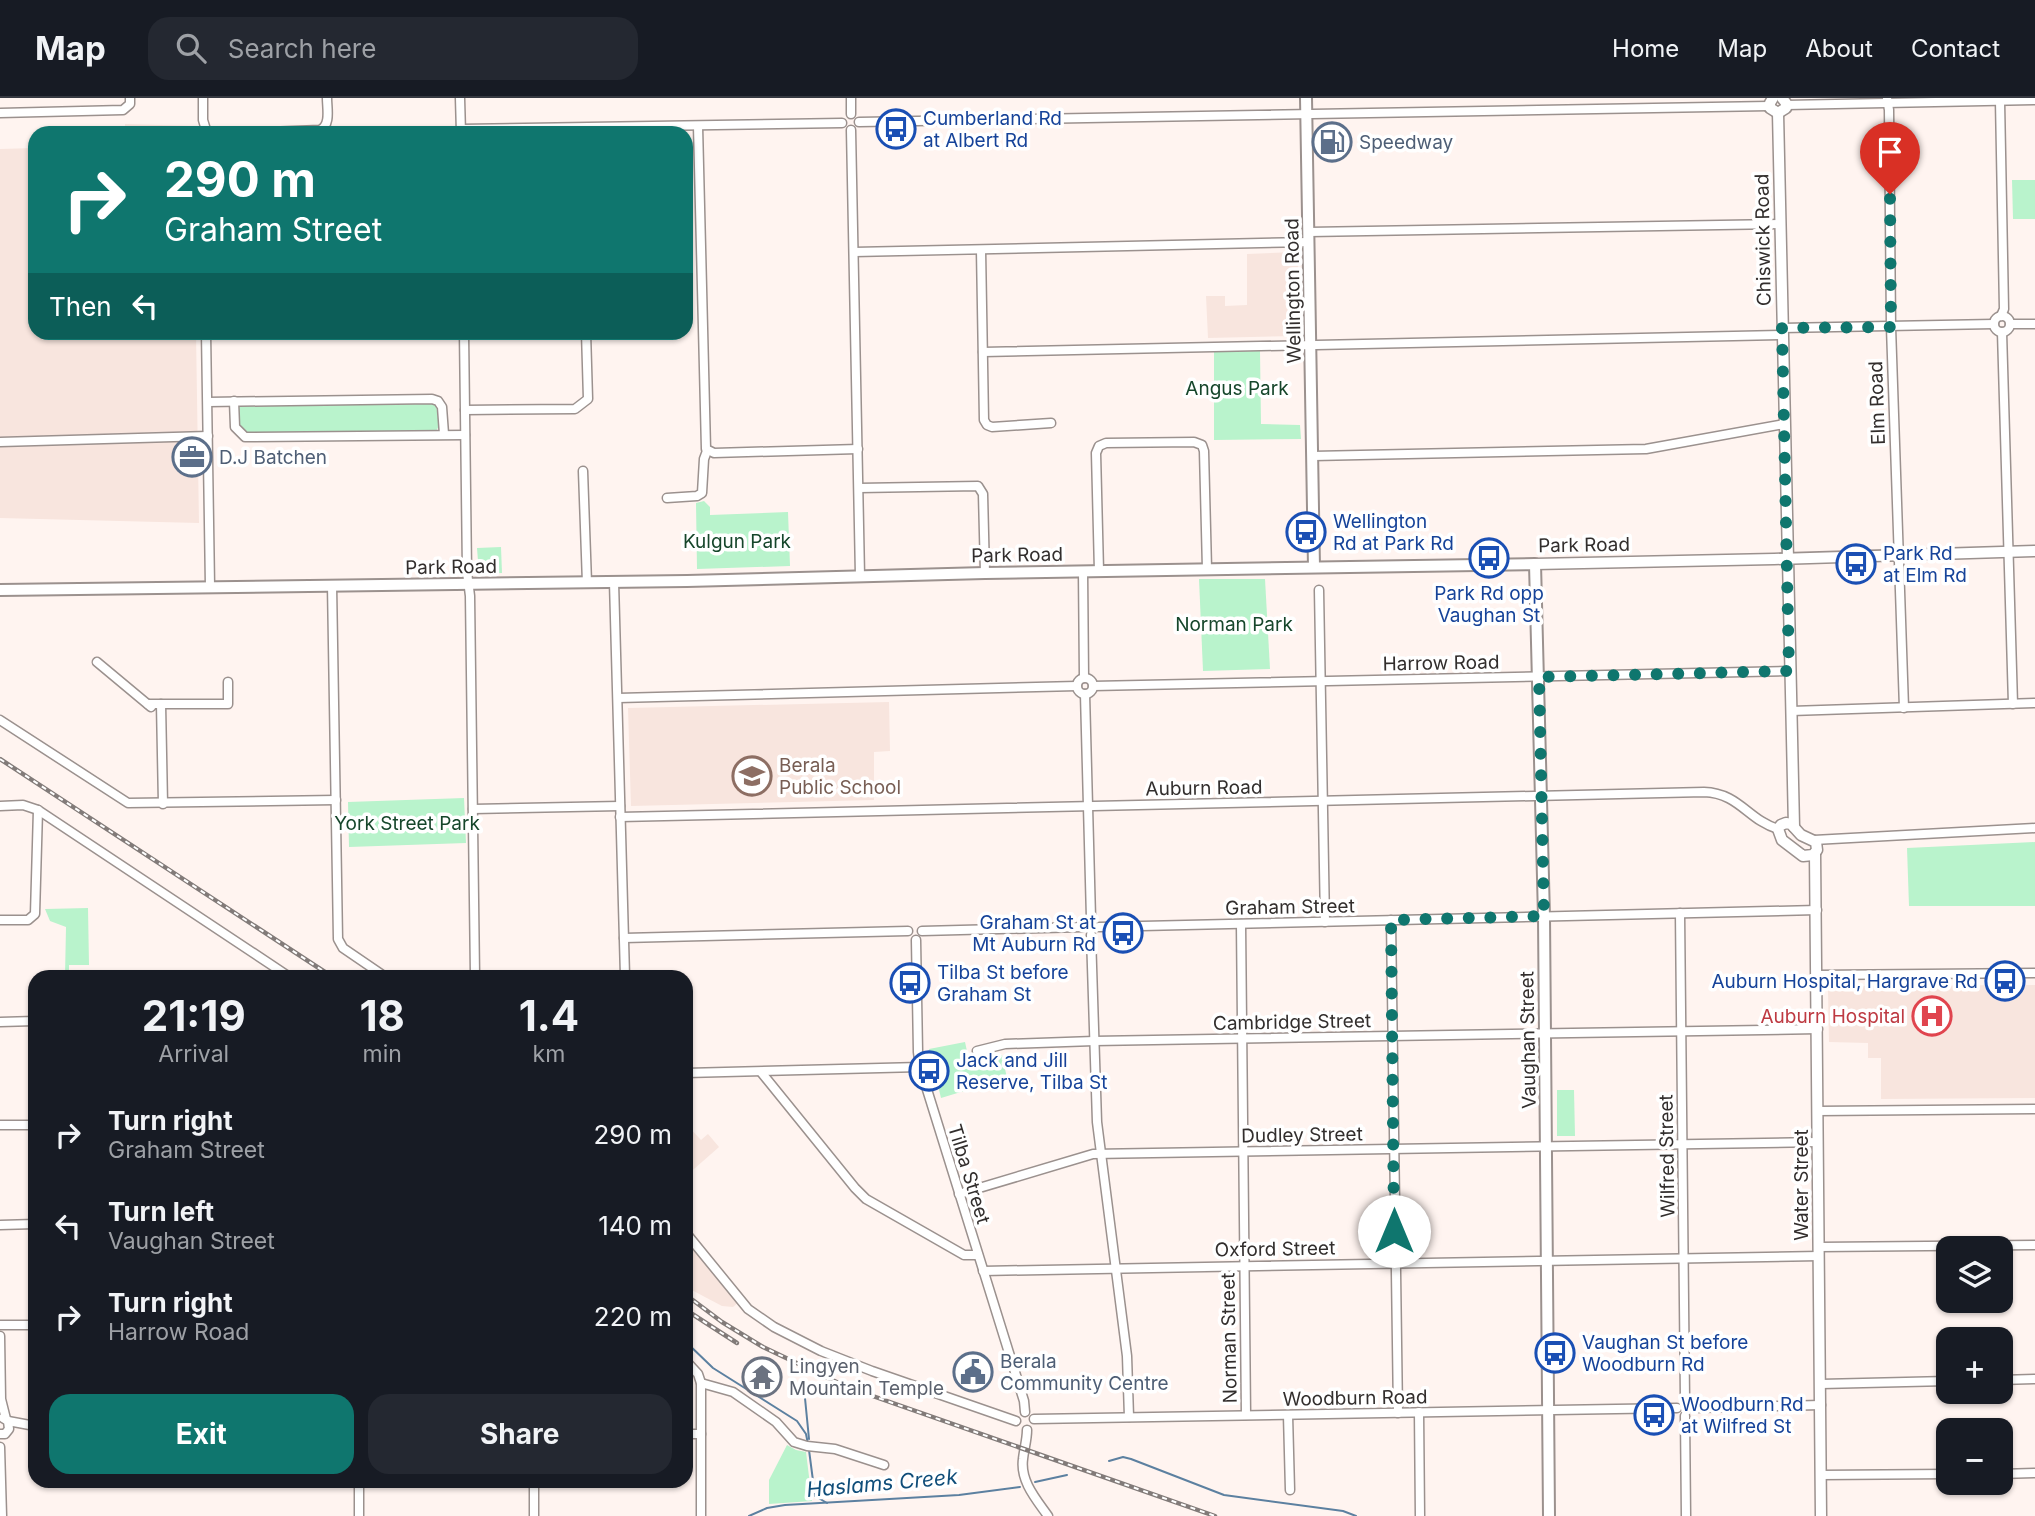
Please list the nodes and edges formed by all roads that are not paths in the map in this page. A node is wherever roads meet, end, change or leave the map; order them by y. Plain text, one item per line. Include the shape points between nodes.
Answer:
1 (131, 98) edge
2 (203, 98) edge
3 (327, 98) edge
4 (460, 98) edge
5 (851, 98) edge
6 (1306, 98) edge
7 (1887, 100) edge
8 (2035, 100) edge
9 (2000, 101) junction
10 (1771, 102) edge
11 (1784, 102) edge
12 (0, 113) edge
13 (1306, 113) junction
14 (1778, 113) junction
15 (851, 114) junction
16 (859, 122) junction
17 (842, 123) junction
18 (698, 125) junction
19 (205, 126) edge
20 (324, 126) edge
21 (461, 126) edge
22 (678, 126) edge
23 (851, 130) junction
24 (1780, 224) junction
25 (1309, 237) junction
26 (981, 250) junction
27 (854, 252) junction
28 (2001, 316) junction
29 (1994, 324) junction
30 (2010, 324) junction
31 (2035, 324) edge
32 (1891, 327) junction
33 (1782, 332) junction
34 (2001, 332) junction
35 (206, 340) edge
36 (464, 340) edge
37 (586, 340) edge
38 (1311, 343) junction
39 (983, 352) junction
40 (234, 401) junction
41 (208, 402) junction
42 (465, 410) junction
43 (1051, 423) dead end
44 (1784, 424) junction
45 (443, 434) junction
46 (465, 435) junction
47 (208, 436) junction
48 (0, 442) edge
49 (858, 449) junction
50 (707, 451) junction
51 (1313, 456) junction
52 (583, 471) dead end
53 (859, 488) junction
54 (667, 498) dead end
55 (2009, 551) junction
56 (2035, 551) edge
57 (1898, 555) junction
58 (1787, 559) junction
59 (1535, 564) junction
60 (1314, 567) junction
61 (1206, 569) junction
62 (1083, 571) junction
63 (1099, 571) junction
64 (985, 573) junction
65 (860, 576) junction
66 (614, 582) junction
67 (587, 583) junction
68 (468, 584) junction
69 (332, 585) junction
70 (210, 586) junction
71 (0, 590) edge
72 (1319, 590) dead end
73 (97, 662) dead end
74 (1789, 671) junction
75 (1539, 677) junction
76 (1084, 678) junction
77 (228, 682) dead end
78 (1321, 682) junction
79 (1077, 686) junction
80 (1093, 686) junction
81 (1085, 694) junction
82 (618, 698) junction
83 (2035, 703) edge
84 (148, 704) junction
85 (161, 704) junction
86 (2013, 704) junction
87 (1904, 708) junction
88 (1791, 711) junction
89 (161, 715) junction
90 (0, 720) edge
91 (1541, 796) junction
92 (336, 800) junction
93 (1323, 801) junction
94 (163, 804) junction
95 (0, 806) edge
96 (620, 806) junction
97 (1088, 807) junction
98 (473, 809) junction
99 (38, 810) junction
100 (620, 817) junction
101 (1794, 827) junction
102 (2035, 828) edge
103 (1778, 829) junction
104 (1814, 840) junction
105 (1815, 853) junction
106 (1817, 911) junction
107 (1680, 913) junction
108 (1544, 916) junction
109 (1091, 918) junction
110 (0, 920) edge
111 (1391, 920) junction
112 (1325, 922) junction
113 (1241, 924) junction
114 (1083, 927) junction
115 (1099, 927) junction
116 (908, 931) junction
117 (922, 931) junction
118 (1091, 934) junction
119 (624, 938) junction
120 (916, 940) junction
121 (279, 970) edge
122 (376, 970) edge
123 (475, 970) edge
124 (625, 970) edge
125 (2035, 973) edge
126 (1817, 975) junction
127 (28, 1021) edge
128 (0, 1022) edge
129 (1818, 1029) junction
130 (1682, 1031) junction
131 (1545, 1034) junction
132 (1394, 1036) junction
133 (1242, 1038) junction
134 (1094, 1041) junction
135 (977, 1051) dead end
136 (920, 1068) junction
137 (761, 1072) junction
138 (693, 1073) edge
139 (2035, 1109) edge
140 (1818, 1111) junction
141 (0, 1125) edge
142 (28, 1125) edge
143 (1818, 1142) junction
144 (1683, 1144) junction
145 (1546, 1147) junction
146 (1394, 1149) junction
147 (1243, 1152) junction
148 (1100, 1154) junction
149 (959, 1194) junction
150 (28, 1224) edge
151 (0, 1225) edge
152 (693, 1242) edge
153 (2035, 1245) edge
154 (1819, 1252) junction
155 (978, 1255) junction
156 (1684, 1258) junction
157 (1547, 1260) junction
158 (1395, 1262) junction
159 (1244, 1266) junction
160 (1115, 1268) junction
161 (983, 1271) junction
162 (0, 1325) edge
163 (28, 1325) edge
164 (0, 1336) edge
165 (693, 1369) edge
166 (2035, 1379) edge
167 (2013, 1380) edge
168 (1936, 1381) edge
169 (701, 1383) junction
170 (1821, 1384) junction
171 (1685, 1399) junction
172 (0, 1401) edge
173 (1821, 1405) junction
174 (1677, 1408) junction
175 (1693, 1408) junction
176 (1548, 1410) junction
177 (1025, 1412) junction
178 (1419, 1412) junction
179 (1398, 1413) junction
180 (1246, 1415) junction
181 (1288, 1415) junction
182 (1685, 1416) junction
183 (1129, 1417) junction
184 (4, 1419) edge
185 (1034, 1419) junction
186 (1016, 1421) junction
187 (28, 1425) edge
188 (28, 1427) edge
189 (1027, 1430) junction
190 (5, 1432) edge
191 (693, 1434) edge
192 (701, 1434) junction
193 (1, 1450) edge
194 (884, 1465) dead end
195 (2035, 1473) edge
196 (1936, 1474) edge
197 (2013, 1474) edge
198 (1821, 1475) junction
199 (359, 1488) edge
200 (534, 1488) edge
201 (1290, 1490) dead end
202 (2, 1516) edge
203 (359, 1516) edge
204 (534, 1516) edge
205 (701, 1516) edge
206 (1048, 1516) edge
207 (1420, 1516) edge
208 (1549, 1516) edge
209 (1686, 1516) edge
210 (1821, 1516) edge

1 - 12 street via 123,110
2 - 19 street
3 - 20 street
4 - 21 street
5 - 15 street
6 - 13 main road, Wellington Road
7 - 9 street
7 - 11 street
7 - 32 street, Elm Road
8 - 9 street
9 - 28 street
10 - 13 street
10 - 14 street via 1773,112
11 - 14 street via 1783,112
13 - 16 street
13 - 25 main road, Wellington Road
14 - 24 street, Chiswick Road
15 - 16 street
15 - 17 street
16 - 23 street
17 - 18 street
17 - 23 street
18 - 22 street
18 - 50 street
23 - 27 street
24 - 25 street
24 - 33 street, Chiswick Road
25 - 26 street
25 - 38 main road, Wellington Road
26 - 27 street
26 - 39 street
27 - 49 street
28 - 29 street
28 - 30 street
29 - 32 street
29 - 34 street
30 - 31 street
30 - 34 street
32 - 33 street
32 - 57 street, Elm Road
33 - 38 street
33 - 44 street, Chiswick Road
34 - 55 street
35 - 41 street
36 - 42 street
37 - 42 street via 588,399 575,409
38 - 39 street
38 - 51 main road, Wellington Road
39 - 43 street via 987,425
40 - 41 street
40 - 45 street via 235,428 245,437
40 - 45 street via 432,399 442,407
41 - 47 street
42 - 46 street
44 - 51 street via 1646,449
44 - 58 street, Chiswick Road
45 - 46 street
46 - 68 street
47 - 48 street
47 - 70 street
49 - 50 street
49 - 53 street
50 - 54 street via 702,493
51 - 60 main road, Wellington Road
52 - 67 street
53 - 64 street via 980,488
53 - 65 street
55 - 56 street, Park Road
55 - 57 street, Park Road
55 - 86 street
57 - 58 street, Park Road
57 - 87 street, Elm Road
58 - 59 street, Park Road
58 - 74 street, Chiswick Road
59 - 60 main road, Park Road
59 - 75 main road, Vaughan Street
60 - 61 main road, Park Road
61 - 63 main road, Park Road
61 - 63 street via 1203,446 1195,442 1106,443 1096,453
62 - 63 main road, Park Road
62 - 64 main road, Park Road
62 - 76 street
64 - 65 main road, Park Road
65 - 66 main road, Park Road
66 - 67 main road, Park Road
66 - 82 street
67 - 68 main road, Park Road
68 - 69 main road, Park Road
68 - 98 street
69 - 70 main road, Park Road
69 - 92 street
70 - 71 main road, Park Road
72 - 78 street
73 - 84 street
74 - 75 street, Harrow Road
74 - 88 street, Chiswick Road
75 - 78 street, Harrow Road
75 - 91 main road, Vaughan Street
76 - 79 street
76 - 80 street
77 - 85 street via 228,704
78 - 80 street, Harrow Road
78 - 93 street
79 - 81 street
79 - 82 street
80 - 81 street
81 - 97 street
82 - 96 street
83 - 86 street
84 - 85 street
84 - 89 street
85 - 89 street
86 - 87 street
87 - 88 street
88 - 101 street, Chiswick Road
89 - 94 street
90 - 94 street via 123,802
91 - 93 street, Auburn Road
91 - 103 street, Auburn Road via 1719,793
91 - 108 main road, Vaughan Street
92 - 94 street
92 - 122 street via 340,944
93 - 97 street, Auburn Road
93 - 112 street
95 - 99 street
96 - 98 street
96 - 100 street
97 - 100 street, Auburn Road
97 - 109 street
98 - 123 street
99 - 110 street via 35,914 28,920
99 - 121 street
100 - 119 street
101 - 103 street via 1786,822
101 - 104 street
102 - 104 street
103 - 105 street via 1782,841 1799,854 1810,857
104 - 105 street, Water Street
105 - 106 street, Water Street
106 - 107 street, Graham Street
106 - 126 street, Water Street
107 - 108 street, Graham Street
107 - 130 street, Wilfred Street
108 - 111 street, Graham Street
108 - 131 main road, Vaughan Street
109 - 114 street
109 - 115 street
111 - 112 street, Graham Street
111 - 132 street
112 - 113 street, Graham Street
113 - 115 street, Graham Street
113 - 133 street, Norman Street
114 - 117 street
114 - 118 street
115 - 118 street
116 - 117 street via 914,925
116 - 119 street
116 - 120 street
117 - 120 street
118 - 134 street
119 - 124 street
120 - 136 street, Tilba Street
125 - 126 street
126 - 129 street, Water Street
127 - 128 street
129 - 130 street, Cambridge Street
129 - 140 street, Water Street
130 - 131 street, Cambridge Street
130 - 144 street, Wilfred Street
131 - 132 street, Cambridge Street
131 - 145 main road, Vaughan Street
132 - 133 street, Cambridge Street
132 - 146 street
133 - 134 street, Cambridge Street
133 - 147 street, Norman Street
134 - 135 street, Cambridge Street via 1006,1044
134 - 148 street
136 - 137 street
136 - 149 street, Tilba Street
137 - 138 street
137 - 155 street via 866,1199 964,1255
139 - 140 street
140 - 143 street, Water Street
141 - 142 street
143 - 144 street, Dudley Street
143 - 154 street, Water Street
144 - 145 street, Dudley Street
144 - 156 street, Wilfred Street
145 - 146 street, Dudley Street
145 - 157 main road, Vaughan Street
146 - 147 street, Dudley Street
146 - 158 street
147 - 148 street, Dudley Street
147 - 159 street, Norman Street
148 - 149 street, Dudley Street
148 - 160 street
149 - 155 street, Tilba Street
150 - 151 street
152 - 186 street via 748,1309 774,1328 872,1371
153 - 154 street, Oxford Street
154 - 156 street, Oxford Street
154 - 170 street, Water Street
155 - 161 street, Tilba Street
156 - 157 street, Oxford Street
156 - 171 street, Wilfred Street
157 - 158 street, Oxford Street
157 - 176 main road, Vaughan Street
158 - 159 street, Oxford Street
158 - 179 street
159 - 160 street, Oxford Street
159 - 180 street, Norman Street
160 - 161 street, Oxford Street
160 - 183 street via 1128,1356
161 - 177 street, Tilba Street
162 - 163 street
164 - 172 street
165 - 169 street
166 - 167 street
168 - 170 street
169 - 192 street
169 - 194 street via 733,1392 776,1422 794,1442 835,1448
170 - 173 street, Water Street
171 - 174 street
171 - 175 street
172 - 184 street
173 - 175 street
173 - 198 street, Water Street
174 - 176 street, Woodburn Road
174 - 182 street
175 - 182 street
176 - 178 street, Woodburn Road
176 - 208 main road, Vaughan Street
177 - 185 street
177 - 186 street
178 - 179 street, Woodburn Road
178 - 207 street
179 - 181 street, Woodburn Road
180 - 181 street, Woodburn Road
180 - 183 street, Woodburn Road
181 - 201 street
182 - 209 street
183 - 185 street, Woodburn Road
184 - 187 street
184 - 190 street via 9,1426
185 - 189 street
186 - 189 street
188 - 190 street
189 - 206 street via 1024,1476
190 - 193 street
191 - 192 street
192 - 205 street
193 - 202 street
195 - 197 street
196 - 198 street
198 - 210 street, Water Street
199 - 203 street
200 - 204 street

